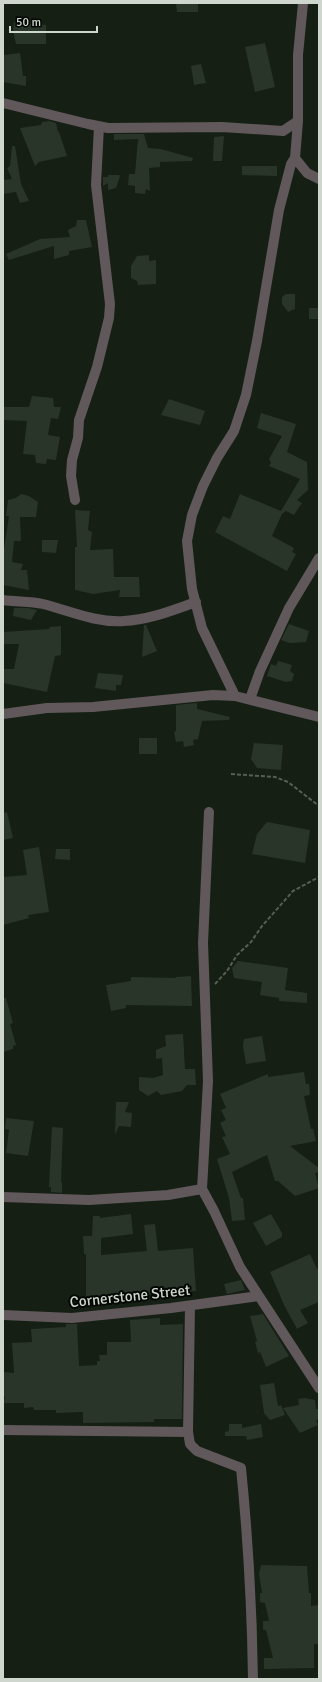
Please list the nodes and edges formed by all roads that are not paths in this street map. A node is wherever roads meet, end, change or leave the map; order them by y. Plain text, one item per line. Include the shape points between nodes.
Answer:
1 (303, 3) edge
2 (3, 103) edge
3 (298, 121) junction
4 (99, 126) junction
5 (283, 131) junction
6 (296, 143) junction
7 (295, 158) junction
8 (319, 179) edge
9 (75, 500) dead end
10 (319, 558) edge
11 (3, 600) edge
12 (196, 602) junction
13 (235, 696) junction
14 (250, 699) junction
15 (3, 714) edge
16 (319, 716) edge
17 (209, 812) dead end
18 (202, 1189) junction
19 (3, 1197) edge
20 (259, 1296) junction
21 (190, 1306) junction
22 (3, 1315) edge
23 (319, 1388) edge
24 (3, 1430) edge
25 (188, 1432) junction
26 (253, 1679) edge

1 - 3 street via 298,55
2 - 4 street
3 - 5 street
3 - 6 street
4 - 5 street via 222,127
4 - 9 street via 96,185 110,304 97,367 79,420 71,476
5 - 6 street
6 - 7 street
7 - 8 street via 307,173
7 - 12 street via 288,173 279,210 246,395 234,431 203,486 186,541
10 - 14 street via 289,608
11 - 12 street via 42,604 86,617 124,622 164,613
12 - 13 street via 202,628
13 - 14 street
13 - 15 street via 213,695 93,707 46,708
14 - 16 street
17 - 18 street via 203,943 208,1081
18 - 19 street via 168,1195 89,1200
18 - 20 street via 240,1267
20 - 21 street, Cornerstone Street
20 - 23 street
21 - 22 street, Cornerstone Street via 72,1318
21 - 25 street
24 - 25 street
25 - 26 street via 190,1444 197,1451 241,1468

